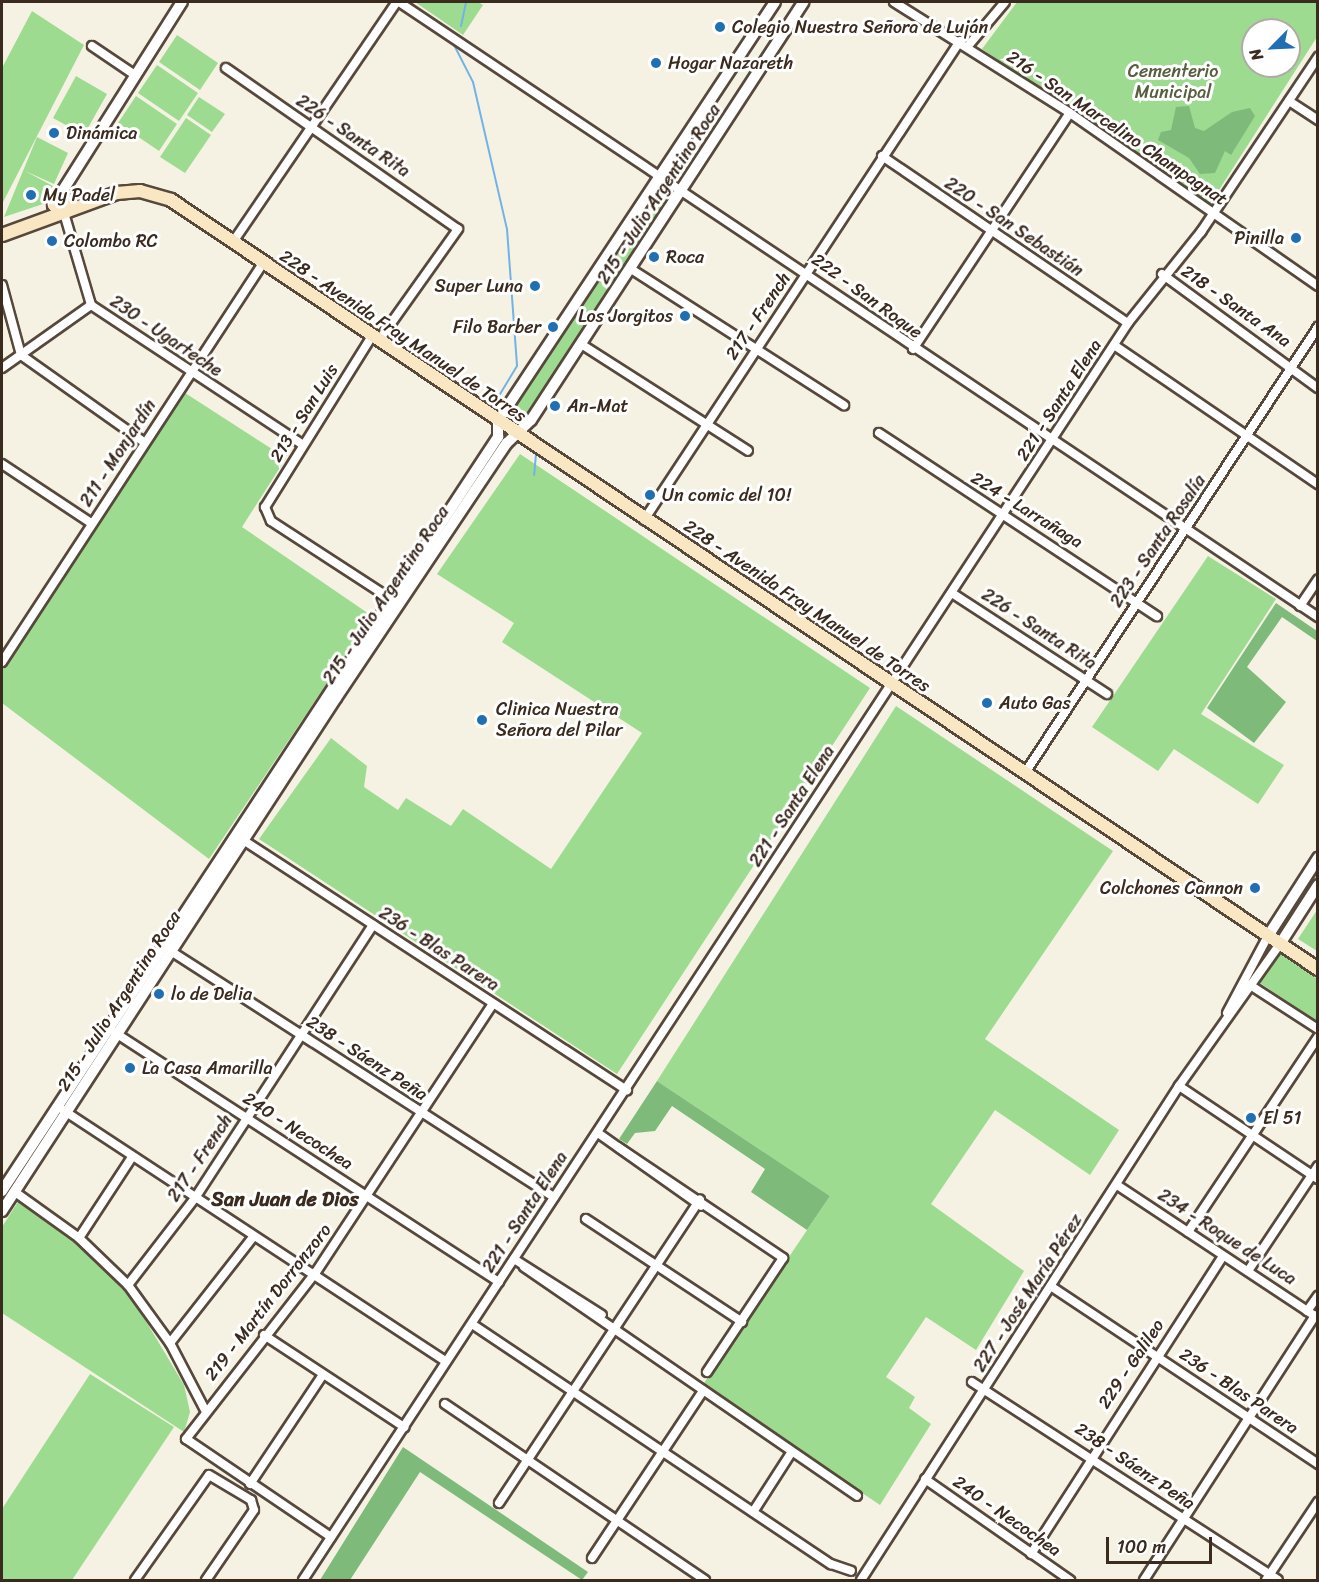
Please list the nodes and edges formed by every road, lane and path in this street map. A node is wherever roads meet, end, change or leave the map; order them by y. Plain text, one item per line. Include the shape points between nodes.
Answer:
1 (182, 2) edge
2 (398, 2) edge
3 (775, 2) edge
4 (804, 2) edge
5 (894, 2) edge
6 (1005, 2) edge
7 (964, 44) junction
8 (92, 46) dead end
9 (1317, 57) edge
10 (226, 68) dead end
11 (135, 75) junction
12 (1288, 101) junction
13 (1071, 113) junction
14 (1317, 120) edge
15 (313, 128) junction
16 (882, 156) junction
17 (661, 178) junction
18 (682, 193) junction
19 (63, 205) junction
20 (1213, 214) junction
21 (458, 233) joint
22 (993, 234) junction
23 (2, 235) edge
24 (233, 242) junction
25 (263, 263) junction
26 (631, 269) junction
27 (807, 272) junction
28 (1162, 274) junction
29 (2, 285) edge
30 (1317, 286) edge
31 (91, 305) junction
32 (1128, 323) junction
33 (1317, 327) edge
34 (376, 338) junction
35 (581, 345) junction
36 (1114, 345) junction
37 (756, 346) junction
38 (913, 349) junction
39 (21, 355) junction
40 (1292, 367) junction
41 (2, 368) edge
42 (190, 373) junction
43 (1317, 388) edge
44 (844, 405) dead end
45 (498, 421) junction
46 (706, 423) junction
47 (879, 433) dead end
48 (518, 435) junction
49 (1248, 437) junction
50 (144, 442) junction
51 (1052, 442) junction
52 (303, 445) junction
53 (748, 451) dead end
54 (2, 464) edge
55 (1317, 484) edge
56 (1004, 514) junction
57 (644, 520) junction
58 (91, 523) junction
59 (1185, 530) junction
60 (1317, 579) edge
61 (952, 593) junction
62 (395, 601) junction
63 (1137, 601) junction
64 (1300, 606) junction
65 (1157, 616) dead end
66 (1317, 617) edge
67 (2, 662) edge
68 (1086, 680) junction
69 (892, 684) junction
70 (1107, 694) dead end
71 (1025, 773) junction
72 (239, 837) junction
73 (1317, 858) edge
74 (1317, 885) edge
75 (373, 925) junction
76 (1268, 936) junction
77 (1280, 944) junction
78 (167, 948) junction
79 (1317, 969) edge
80 (1242, 980) junction
81 (1253, 987) junction
82 (493, 1004) junction
83 (1222, 1024) junction
84 (1317, 1029) edge
85 (113, 1031) junction
86 (302, 1035) junction
87 (1317, 1037) edge
88 (1179, 1086) junction
89 (627, 1090) junction
90 (62, 1110) junction
91 (422, 1114) junction
92 (247, 1118) junction
93 (598, 1133) junction
94 (1252, 1135) junction
95 (132, 1157) junction
96 (1317, 1166) edge
97 (1314, 1177) edge
98 (1117, 1185) junction
99 (2, 1191) edge
100 (15, 1192) junction
101 (366, 1197) junction
102 (554, 1197) junction
103 (195, 1198) junction
104 (699, 1202) junction
105 (2, 1211) edge
106 (586, 1219) dead end
107 (1188, 1232) junction
108 (253, 1237) junction
109 (79, 1238) junction
110 (1223, 1256) junction
111 (514, 1259) junction
112 (657, 1265) junction
113 (1248, 1271) junction
114 (311, 1275) junction
115 (499, 1282) junction
116 (128, 1285) junction
117 (1052, 1287) junction
118 (1317, 1296) edge
119 (1313, 1315) edge
120 (742, 1322) junction
121 (472, 1324) junction
122 (616, 1327) junction
123 (264, 1335) junction
124 (170, 1343) junction
125 (1156, 1356) junction
126 (446, 1362) junction
127 (707, 1372) dead end
128 (322, 1376) junction
129 (972, 1382) dead end
130 (987, 1387) junction
131 (703, 1391) junction
132 (573, 1392) junction
133 (445, 1404) dead end
134 (206, 1410) junction
135 (1249, 1418) junction
136 (404, 1427) junction
137 (664, 1452) junction
138 (791, 1453) junction
139 (1091, 1455) junction
140 (527, 1461) junction
141 (1317, 1464) edge
142 (925, 1479) junction
143 (250, 1484) junction
144 (857, 1496) dead end
145 (1317, 1502) edge
146 (499, 1503) dead end
147 (753, 1512) junction
148 (1184, 1518) junction
149 (616, 1522) junction
150 (331, 1537) junction
151 (1031, 1554) junction
152 (592, 1558) dead end
153 (851, 1571) dead end
154 (1271, 1579) edge
155 (135, 1581) edge
156 (206, 1581) edge
157 (303, 1581) edge
158 (705, 1581) edge
159 (861, 1581) edge
160 (1070, 1581) edge
161 (1144, 1581) edge

1 - 11 street
2 - 15 street
2 - 17 street, 222 - San Roque
3 - 17 street, 215 - Julio Argentino Roca
4 - 18 street, 215 - Julio Argentino Roca
5 - 7 street, 216 - San Marcelino Champagnat
6 - 7 street, 217 - French
7 - 13 street, 216 - San Marcelino Champagnat
7 - 16 street, 217 - French
8 - 11 street
9 - 12 street, 221 - Santa Elena
10 - 15 street, 226 - Santa Rita
11 - 19 street via 65,181
12 - 14 street
12 - 20 street, 221 - Santa Elena
13 - 20 street, 216 - San Marcelino Champagnat
13 - 22 street
15 - 21 street, 226 - Santa Rita via 455,225
15 - 24 street
16 - 22 street, 220 - San Sebastián
16 - 27 street, 217 - French
17 - 18 street, 222 - San Roque
17 - 45 street, 215 - Julio Argentino Roca
18 - 26 street, 215 - Julio Argentino Roca
18 - 27 street, 222 - San Roque
19 - 23 main road
19 - 24 main road, 228 - Avenida Fray Manuel de Torres via 87,204 123,192 154,193
19 - 31 street, 230 - Ugarteche
20 - 28 street, 221 - Santa Elena
20 - 30 street, 216 - San Marcelino Champagnat
21 - 34 street, 213 - San Luis
22 - 32 street, 220 - San Sebastián
22 - 38 street
24 - 25 main road, 228 - Avenida Fray Manuel de Torres
25 - 34 main road, 228 - Avenida Fray Manuel de Torres
25 - 42 street, 211 - Monjardín
26 - 35 street, 215 - Julio Argentino Roca
26 - 37 street
27 - 37 street, 217 - French
27 - 38 street, 222 - San Roque
28 - 32 street, 221 - Santa Elena
28 - 40 street, 218 - Santa Ana
29 - 39 street
31 - 39 street
31 - 42 street, 230 - Ugarteche
32 - 36 street, 221 - Santa Elena
33 - 40 street, 223 - Santa Rosalía
34 - 45 main road, 228 - Avenida Fray Manuel de Torres
34 - 52 street, 213 - San Luis
35 - 46 street
35 - 48 street, 215 - Julio Argentino Roca
36 - 49 street
36 - 51 street, 221 - Santa Elena
37 - 44 street
37 - 46 street, 217 - French
38 - 51 street, 222 - San Roque
39 - 41 street
39 - 50 street
40 - 43 street, 218 - Santa Ana
40 - 49 street, 223 - Santa Rosalía
42 - 50 street, 211 - Monjardín
42 - 52 street, 230 - Ugarteche
45 - 48 main road, 228 - Avenida Fray Manuel de Torres
45 - 62 street, 215 - Julio Argentino Roca via 498,437
46 - 53 street
46 - 57 street, 217 - French
47 - 56 street, 224 - Larrañaga
48 - 57 main road, 228 - Avenida Fray Manuel de Torres
48 - 62 street, 215 - Julio Argentino Roca
49 - 55 street
49 - 59 street, 223 - Santa Rosalía
50 - 58 street, 211 - Monjardín
51 - 56 street, 221 - Santa Elena
51 - 59 street, 222 - San Roque
52 - 62 street, 213 - San Luis via 265,507 271,521
54 - 58 street
56 - 61 street, 221 - Santa Elena
56 - 63 street, 224 - Larrañaga
57 - 69 main road, 228 - Avenida Fray Manuel de Torres
58 - 67 street, 211 - Monjardín
59 - 63 street, 223 - Santa Rosalía
59 - 64 street, 222 - San Roque
60 - 64 street
61 - 68 street, 226 - Santa Rita
61 - 69 street, 221 - Santa Elena
62 - 72 street, 215 - Julio Argentino Roca
63 - 65 street, 224 - Larrañaga
63 - 68 street, 223 - Santa Rosalía
64 - 66 street, 222 - San Roque
68 - 70 street, 226 - Santa Rita
68 - 71 street, 223 - Santa Rosalía
69 - 71 main road, 228 - Avenida Fray Manuel de Torres
69 - 89 street, 221 - Santa Elena
71 - 76 main road, 228 - Avenida Fray Manuel de Torres
72 - 75 street, 236 - Blas Parera
72 - 78 street, 215 - Julio Argentino Roca
73 - 76 street, 227 - José María Pérez
74 - 77 street, 227 - José María Pérez
75 - 82 street, 236 - Blas Parera
75 - 86 street, 217 - French
76 - 77 main road, 228 - Avenida Fray Manuel de Torres
76 - 80 street, 227 - José María Pérez
77 - 79 main road, 228 - Avenida Fray Manuel de Torres
77 - 81 street, 227 - José María Pérez
78 - 85 street, 215 - Julio Argentino Roca
78 - 86 street, 238 - Sáenz Peña
80 - 81 street
80 - 83 street, 227 - José María Pérez
81 - 83 street, 227 - José María Pérez
81 - 84 street
82 - 89 street, 236 - Blas Parera
82 - 91 street, 219 - Martín Dorronzoro
83 - 88 street, 227 - José María Pérez
85 - 90 street, 215 - Julio Argentino Roca
85 - 92 street, 240 - Necochea
86 - 91 street, 238 - Sáenz Peña
86 - 92 street, 217 - French
87 - 94 street
88 - 94 street
88 - 98 street, 227 - José María Pérez
89 - 93 street, 221 - Santa Elena
90 - 95 street
90 - 99 street, 215 - Julio Argentino Roca
90 - 100 street, 215 - Julio Argentino Roca
91 - 101 street, 219 - Martín Dorronzoro
91 - 102 street, 238 - Sáenz Peña
92 - 101 street, 240 - Necochea
92 - 103 street, 217 - French
93 - 102 street, 221 - Santa Elena
93 - 104 street
94 - 97 street
94 - 107 street
95 - 103 street
95 - 109 street
96 - 97 street
97 - 113 street
98 - 107 street, 234 - Roque de Luca
98 - 117 street, 227 - José María Pérez
100 - 105 street, 215 - Julio Argentino Roca
100 - 109 street
101 - 114 street, 219 - Martín Dorronzoro
101 - 115 street, 240 - Necochea
102 - 111 street, 221 - Santa Elena
103 - 108 street
103 - 116 street, 217 - French
104 - 112 street
104 - 120 street via 772,1253 781,1268
106 - 112 street
107 - 110 street, 234 - Roque de Luca
108 - 114 street
108 - 124 street
109 - 116 street
110 - 113 street, 234 - Roque de Luca
110 - 125 street, 229 - Galileo
111 - 115 street, 221 - Santa Elena
111 - 122 street
112 - 120 street
112 - 122 street
113 - 119 street, 234 - Roque de Luca
114 - 123 street, 219 - Martín Dorronzoro
114 - 126 street
115 - 121 street, 221 - Santa Elena
116 - 124 street
117 - 125 street, 236 - Blas Parera
117 - 130 street, 227 - José María Pérez
118 - 119 street
119 - 135 street
120 - 127 street
121 - 126 street, 221 - Santa Elena
121 - 132 street
122 - 131 street
122 - 132 street
123 - 128 street
123 - 134 street, 219 - Martín Dorronzoro
124 - 134 street
125 - 135 street, 236 - Blas Parera
125 - 139 street, 229 - Galileo
126 - 136 street, 221 - Santa Elena
128 - 136 street
128 - 143 street
129 - 130 street, 238 - Sáenz Peña
130 - 139 street, 238 - Sáenz Peña
130 - 142 street, 227 - José María Pérez
131 - 137 street
131 - 138 street
132 - 137 street
132 - 140 street
133 - 140 street
134 - 143 street, 219 - Martín Dorronzoro via 186,1439
135 - 141 street, 236 - Blas Parera
135 - 148 street
136 - 150 street, 221 - Santa Elena
137 - 147 street
137 - 149 street
138 - 144 street
138 - 147 street
139 - 148 street, 238 - Sáenz Peña
139 - 151 street, 229 - Galileo
140 - 146 street
140 - 149 street
142 - 151 street, 240 - Necochea
142 - 159 street, 227 - José María Pérez
143 - 150 street
145 - 154 street
147 - 153 street
148 - 154 street, 238 - Sáenz Peña
148 - 161 street
149 - 152 street
149 - 158 street
150 - 157 street, 221 - Santa Elena
151 - 160 street, 240 - Necochea
155 - 156 street via 209,1475 250,1500 254,1510

